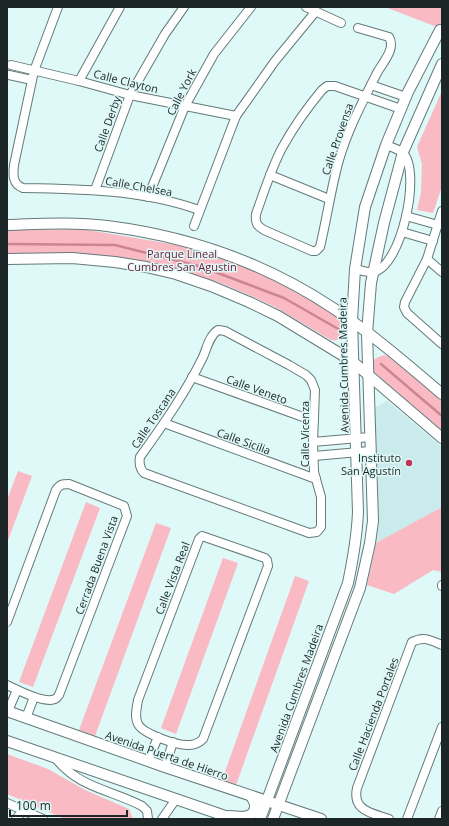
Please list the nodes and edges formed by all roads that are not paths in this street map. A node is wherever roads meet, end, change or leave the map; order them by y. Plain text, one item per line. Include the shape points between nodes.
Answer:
1 (58, 7) edge
2 (120, 7) edge
3 (184, 7) edge
4 (251, 7) edge
5 (306, 7) edge
6 (316, 11) junction
7 (341, 23) dead end
8 (358, 28) dead end
9 (440, 30) dead end
10 (424, 60) junction
11 (9, 62) edge
12 (441, 66) edge
13 (34, 71) junction
14 (8, 76) edge
15 (32, 80) junction
16 (79, 81) junction
17 (371, 84) junction
18 (130, 95) junction
19 (365, 96) junction
20 (406, 97) junction
21 (185, 106) junction
22 (401, 109) junction
23 (236, 116) junction
24 (386, 145) junction
25 (403, 152) junction
26 (270, 175) junction
27 (94, 190) junction
28 (148, 197) junction
29 (329, 199) junction
30 (199, 210) junction
31 (442, 211) edge
32 (406, 216) junction
33 (7, 225) edge
34 (438, 225) junction
35 (194, 226) dead end
36 (402, 232) junction
37 (433, 241) junction
38 (7, 259) edge
39 (428, 259) junction
40 (355, 269) junction
41 (373, 272) junction
42 (442, 272) edge
43 (352, 321) junction
44 (367, 333) junction
45 (442, 344) edge
46 (352, 361) junction
47 (368, 374) junction
48 (306, 375) joint
49 (192, 377) junction
50 (442, 394) edge
51 (314, 421) junction
52 (164, 423) junction
53 (370, 437) junction
54 (356, 438) junction
55 (442, 438) edge
56 (313, 442) junction
57 (370, 450) junction
58 (356, 452) junction
59 (314, 456) junction
60 (316, 479) junction
61 (308, 533) joint
62 (7, 622) edge
63 (442, 645) edge
64 (7, 685) edge
65 (17, 690) junction
66 (34, 697) junction
67 (8, 711) edge
68 (26, 718) junction
69 (442, 727) edge
70 (158, 737) junction
71 (7, 741) edge
72 (173, 742) junction
73 (55, 758) junction
74 (148, 761) junction
75 (165, 767) junction
76 (251, 796) junction
77 (176, 799) junction
78 (266, 802) junction
79 (7, 803) edge
80 (278, 805) junction
81 (23, 810) junction
82 (442, 811) edge
83 (223, 815) junction
84 (16, 819) edge
85 (43, 819) edge
86 (148, 819) edge
87 (162, 819) edge
88 (234, 819) edge
89 (260, 819) edge
90 (273, 819) edge
91 (321, 819) edge
92 (389, 819) edge
93 (407, 819) edge
94 (439, 819) edge

1 - 13 street, Calle Chelsea
2 - 16 street
3 - 18 street, Calle Derby via 165,34
4 - 21 street, Calle York via 214,54
5 - 6 street
6 - 7 street
6 - 23 street via 275,61
8 - 17 street via 387,36 391,40 391,49
9 - 10 street, Avenida Cumbres Madeira
10 - 12 street
10 - 20 street, Avenida Cumbres Madeira
11 - 13 street, Calle Clayton
11 - 14 street via 11,70
12 - 25 street
13 - 15 street, Calle Chelsea
13 - 16 street, Calle Clayton
14 - 15 street
15 - 27 street, Calle Chelsea via 14,165 16,183 23,188
16 - 18 street, Calle Clayton
17 - 19 street
17 - 20 street
18 - 21 street, Calle Clayton
18 - 27 street, Calle Derby
19 - 22 street
19 - 26 street, Calle Provensa via 335,86 327,86 322,90 291,132
19 - 29 street, Calle Provensa via 340,159
20 - 22 street, Avenida Cumbres Madeira
21 - 23 street, Calle Clayton
21 - 28 street, Calle York
22 - 24 street, Avenida Cumbres Madeira
23 - 30 street
24 - 25 street
24 - 40 street, Avenida Cumbres Madeira via 365,207
25 - 32 street via 409,163 411,178
25 - 41 street
26 - 29 street
26 - 29 street, Calle Provensa via 256,214 257,226 312,251 320,247
27 - 28 street, Calle Chelsea
28 - 30 street, Calle Chelsea
30 - 35 street
31 - 34 street
32 - 34 street
32 - 36 street
33 - 43 street via 60,223 108,226 185,240 246,262 298,287
34 - 37 street
36 - 37 street
36 - 41 street via 394,252 384,266
37 - 39 street
38 - 46 street via 59,258 115,262 176,274 211,286 278,316
39 - 42 street
39 - 45 street via 404,302 404,307 407,313
40 - 41 street
40 - 43 street, Avenida Cumbres Madeira
41 - 44 street
43 - 44 street
43 - 46 street, Avenida Cumbres Madeira
44 - 47 street
44 - 50 street
46 - 47 street
46 - 54 street, Avenida Cumbres Madeira
47 - 53 street
47 - 55 street
48 - 49 street, Calle Toscana via 218,330 212,335
48 - 51 street, Calle Vicenza via 315,390
49 - 51 street, Calle Veneto
49 - 52 street, Calle Toscana
51 - 56 street, Calle Vicenza
52 - 60 street, Calle Sicilia
52 - 61 street, Calle Toscana via 140,457 144,473
53 - 54 street
53 - 57 street
54 - 56 street
54 - 58 street, Avenida Cumbres Madeira
56 - 59 street, Calle Vicenza
57 - 58 street
57 - 80 street via 372,521 360,588
58 - 59 street
58 - 78 street, Avenida Cumbres Madeira via 357,529 348,583
59 - 60 street, Calle Vicenza
60 - 61 street, Calle Vicenza via 321,497 321,527 317,532
62 - 66 street, Cerrada Buena Vista via 59,486 69,484 124,506 127,516 59,695 49,700
63 - 92 street, Calle Hacienda Portales via 426,639 412,642 359,780 355,795 359,806
64 - 65 street, Cerrada Buena Vista
65 - 66 street, Cerrada Buena Vista
65 - 67 street
66 - 68 street
67 - 68 street, Avenida Puerta de Hierro
68 - 74 street, Avenida Puerta de Hierro
69 - 93 street
70 - 72 street, Calle Vista Real
70 - 72 street, Calle Vista Real via 142,729 138,724 138,700 199,539 206,536 265,558 268,566 203,739 197,744 188,745
70 - 74 street
71 - 73 street
72 - 75 street
73 - 77 street
73 - 86 street via 76,777 142,806 147,811
74 - 75 street, Avenida Puerta de Hierro
75 - 76 street, Avenida Puerta de Hierro
76 - 78 street, Avenida Puerta de Hierro
76 - 83 street via 256,807 251,815
77 - 83 street
77 - 87 street
78 - 80 street, Avenida Puerta de Hierro
78 - 89 street, Avenida Cumbres Madeira
79 - 81 street
80 - 90 street
80 - 91 street, Avenida Puerta de Hierro
81 - 84 street
81 - 85 street
82 - 94 street
83 - 88 street

